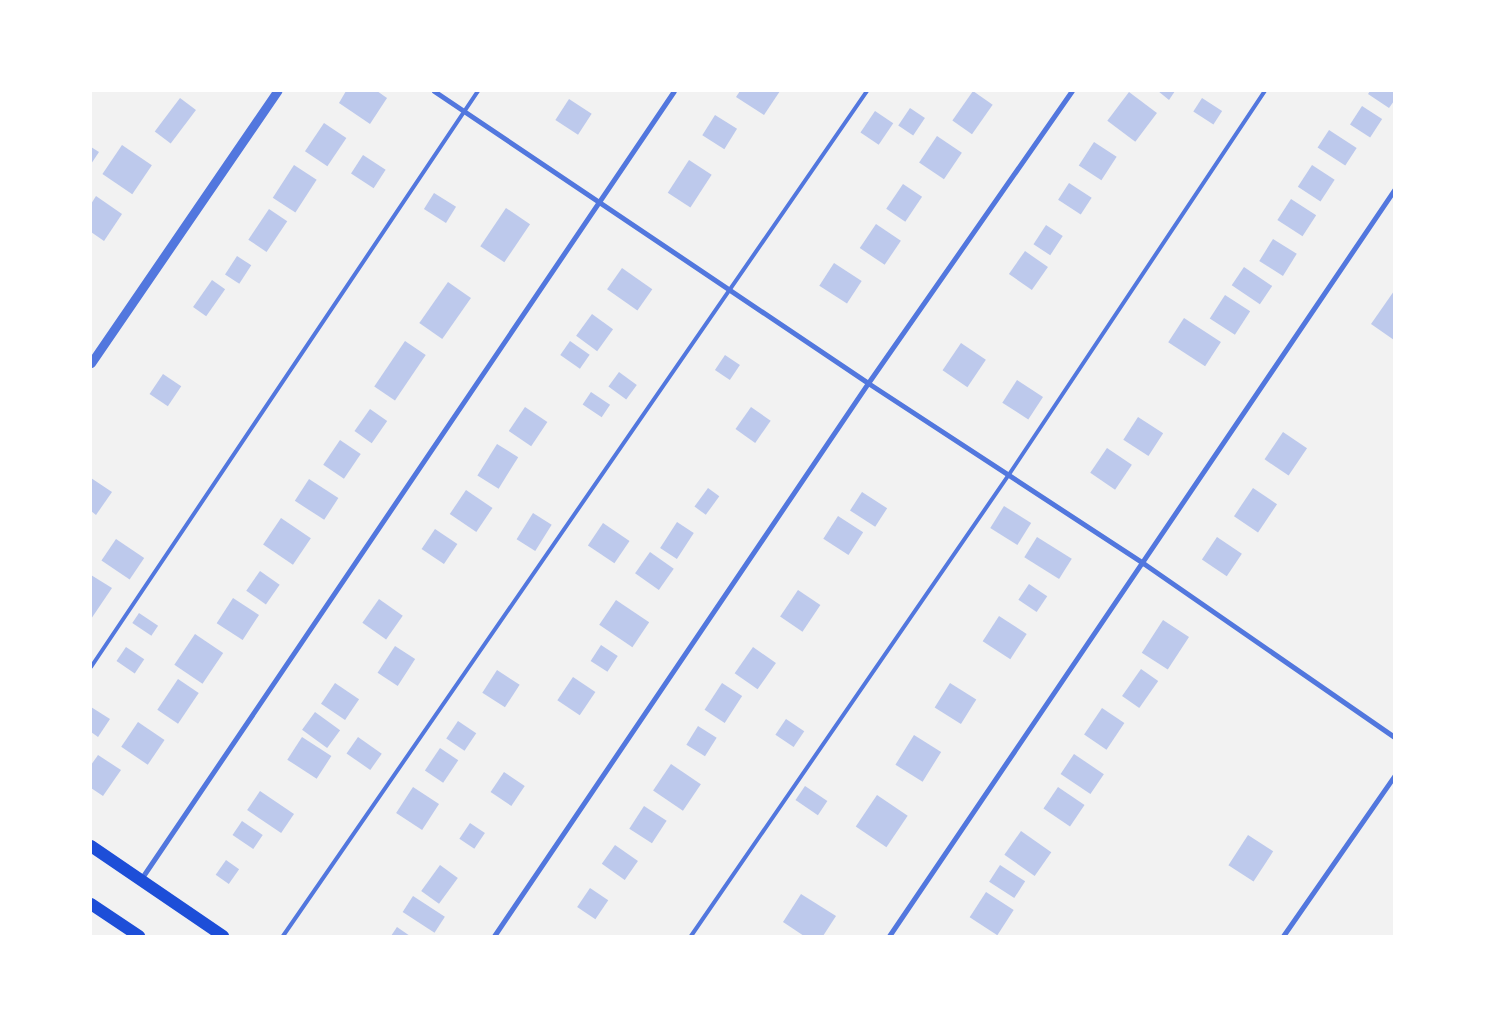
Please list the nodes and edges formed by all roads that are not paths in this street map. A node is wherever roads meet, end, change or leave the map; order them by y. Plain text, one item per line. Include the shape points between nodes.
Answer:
1 (277, 91) edge
2 (434, 91) edge
3 (478, 91) edge
4 (674, 91) edge
5 (867, 91) edge
6 (1072, 91) edge
7 (1265, 91) edge
8 (464, 111) junction
9 (1394, 190) edge
10 (598, 204) junction
11 (730, 291) junction
12 (91, 363) edge
13 (868, 384) junction
14 (1008, 476) junction
15 (1143, 563) junction
16 (91, 667) edge
17 (1394, 737) edge
18 (1394, 776) edge
19 (91, 846) edge
20 (141, 879) junction
21 (91, 904) edge
22 (136, 935) edge
23 (223, 936) edge
24 (283, 936) edge
25 (494, 936) edge
26 (691, 936) edge
27 (889, 936) edge
28 (1283, 936) edge

1 - 12 street
2 - 8 street
3 - 8 lane
4 - 10 street
5 - 11 lane
6 - 13 street
7 - 14 lane
8 - 10 street
8 - 16 lane
9 - 15 street
10 - 11 street
10 - 20 street
11 - 13 street
11 - 24 lane
13 - 14 street
13 - 25 street
14 - 15 street
14 - 26 lane
15 - 17 street
15 - 27 street
18 - 28 street
19 - 20 main road
20 - 23 main road
21 - 22 main road

